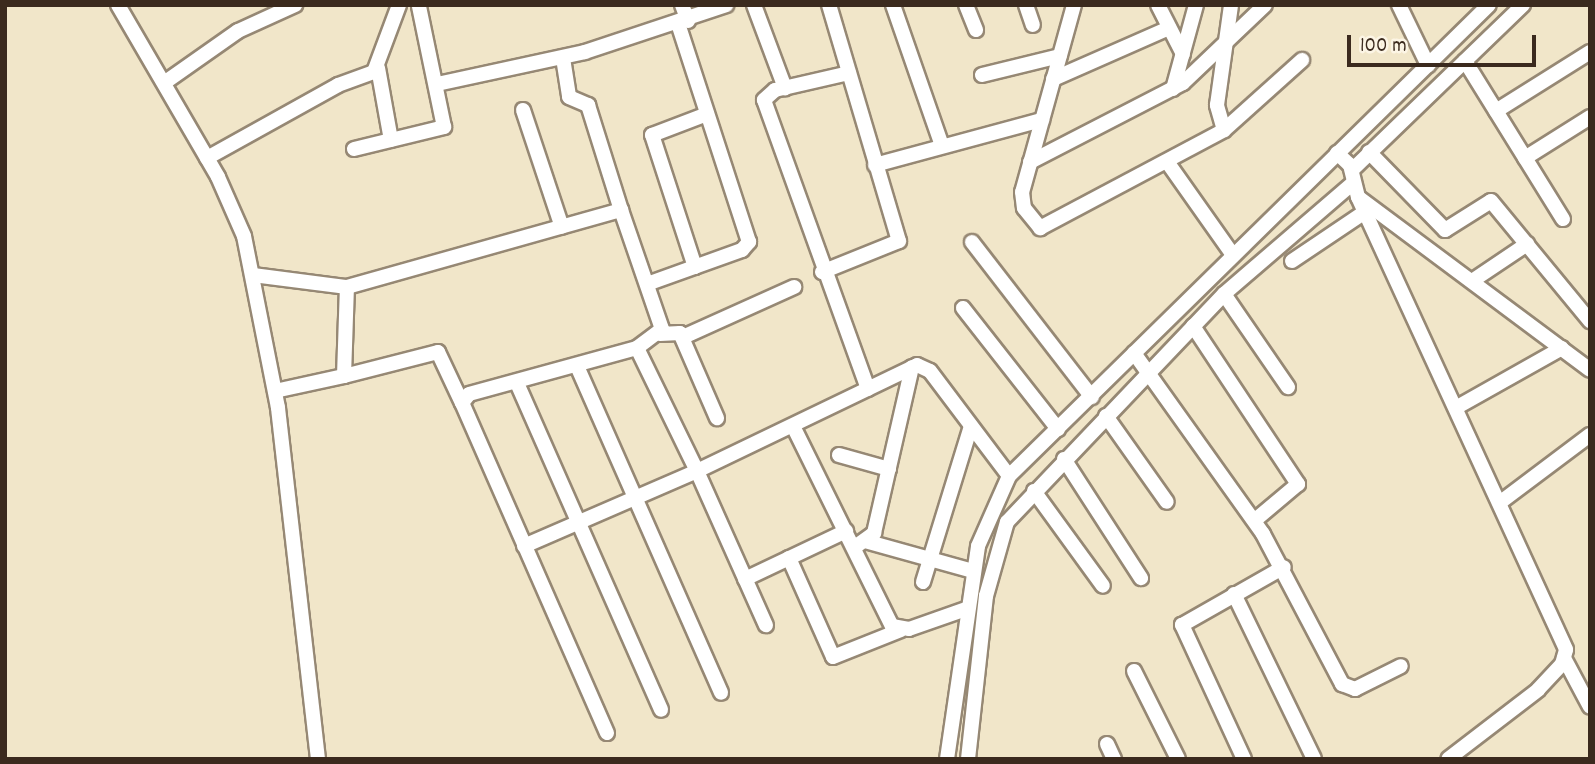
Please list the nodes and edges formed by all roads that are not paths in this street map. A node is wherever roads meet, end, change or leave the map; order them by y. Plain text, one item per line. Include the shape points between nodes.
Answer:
1 (118, 5) edge
2 (295, 5) edge
3 (682, 5) edge
4 (726, 5) edge
5 (754, 5) edge
6 (829, 5) edge
7 (893, 5) edge
8 (966, 5) edge
9 (1026, 5) edge
10 (1074, 5) edge
11 (1158, 5) edge
12 (1196, 5) edge
13 (1231, 5) edge
14 (1265, 5) edge
15 (1399, 5) edge
16 (1489, 5) edge
17 (1523, 5) edge
18 (421, 6) edge
19 (398, 8) edge
20 (683, 22) junction
21 (1033, 25) dead end
22 (1169, 28) junction
23 (976, 30) dead end
24 (1226, 43) junction
25 (1590, 52) edge
26 (1183, 54) junction
27 (1060, 56) junction
28 (563, 58) junction
29 (1302, 60) dead end
30 (1465, 61) junction
31 (1428, 65) junction
32 (377, 68) junction
33 (849, 73) junction
34 (982, 75) dead end
35 (1054, 79) junction
36 (164, 83) junction
37 (437, 83) junction
38 (785, 88) junction
39 (1173, 89) junction
40 (523, 110) dead end
41 (1496, 111) junction
42 (707, 114) junction
43 (1590, 117) edge
44 (1042, 120) junction
45 (1224, 130) junction
46 (391, 140) junction
47 (942, 146) junction
48 (354, 149) dead end
49 (1368, 152) junction
50 (207, 158) junction
51 (1525, 158) junction
52 (1030, 162) junction
53 (1168, 163) junction
54 (875, 164) junction
55 (1348, 170) junction
56 (621, 210) junction
57 (1365, 212) junction
58 (1563, 219) dead end
59 (562, 227) junction
60 (972, 242) dead end
61 (1527, 244) junction
62 (1233, 255) junction
63 (1292, 261) dead end
64 (695, 267) junction
65 (822, 272) junction
66 (253, 275) junction
67 (1475, 279) junction
68 (647, 284) junction
69 (347, 287) junction
70 (794, 287) dead end
71 (1224, 294) junction
72 (962, 307) dead end
73 (1590, 321) edge
74 (1193, 326) junction
75 (660, 334) junction
76 (683, 337) junction
77 (637, 348) junction
78 (1562, 348) junction
79 (1141, 362) junction
80 (577, 366) junction
81 (912, 368) junction
82 (1590, 370) edge
83 (344, 376) junction
84 (517, 383) junction
85 (1288, 387) dead end
86 (868, 389) junction
87 (275, 391) junction
88 (1091, 397) junction
89 (462, 403) junction
90 (1460, 406) junction
91 (1106, 416) junction
92 (717, 418) dead end
93 (793, 426) junction
94 (971, 426) junction
95 (1058, 429) junction
96 (1590, 435) edge
97 (839, 455) dead end
98 (1064, 459) junction
99 (889, 469) junction
100 (697, 471) junction
101 (1009, 476) junction
102 (1034, 491) junction
103 (635, 497) junction
104 (1502, 501) junction
105 (1167, 502) dead end
106 (1254, 521) junction
107 (580, 523) junction
108 (846, 531) junction
109 (860, 544) junction
110 (524, 546) junction
111 (789, 558) junction
112 (930, 561) junction
113 (1284, 567) junction
114 (973, 571) junction
115 (1141, 578) dead end
116 (745, 579) junction
117 (923, 582) dead end
118 (1104, 586) dead end
119 (1234, 594) junction
120 (966, 609) junction
121 (766, 625) dead end
122 (901, 630) junction
123 (1564, 657) junction
124 (1401, 666) dead end
125 (1134, 671) dead end
126 (721, 693) dead end
127 (1590, 707) edge
128 (661, 710) dead end
129 (607, 733) dead end
130 (1107, 744) dead end
131 (318, 759) edge
132 (947, 759) edge
133 (968, 759) edge
134 (1114, 759) edge
135 (1178, 759) edge
136 (1244, 759) edge
137 (1314, 759) edge
138 (1448, 759) edge

1 - 36 street
2 - 36 street via 238,31
3 - 20 street
4 - 20 street
5 - 38 street
6 - 33 street
7 - 47 street
8 - 23 street
9 - 21 street
10 - 27 street
11 - 22 street
12 - 26 street
13 - 24 street
14 - 24 street
15 - 31 street
16 - 31 street
17 - 30 street
18 - 19 street
18 - 37 street
19 - 32 street
20 - 28 street
20 - 42 street
22 - 26 street
22 - 35 street
24 - 39 street
24 - 45 street via 1217,105
25 - 41 street
26 - 39 street
27 - 34 street
27 - 35 street
28 - 37 street
28 - 56 street via 569,97 588,105
29 - 45 street
30 - 41 street
30 - 49 street
31 - 55 street
32 - 46 street
32 - 50 street
33 - 38 street
33 - 54 street
35 - 44 street
36 - 50 street
37 - 46 street via 444,127
38 - 65 street via 766,94 765,106
39 - 52 street
40 - 59 street
41 - 51 street
42 - 64 street via 749,242
42 - 64 street via 655,132 652,139
43 - 51 street
44 - 47 street
44 - 52 street
45 - 53 street
46 - 48 street
47 - 54 street
49 - 55 street
49 - 61 street via 1446,230 1488,200
50 - 66 street via 233,207
51 - 58 street
52 - 53 street via 1022,201 1044,229
53 - 62 street
54 - 65 street via 897,244
55 - 57 street
55 - 62 street
55 - 67 street
55 - 71 street
56 - 59 street
56 - 68 street
57 - 63 street
57 - 90 street
59 - 69 street
60 - 88 street
61 - 67 street
61 - 73 street
62 - 79 street
64 - 68 street
65 - 86 street
66 - 69 street
66 - 87 street
67 - 78 street
68 - 75 street
69 - 83 street
70 - 76 street
71 - 74 street
71 - 85 street
72 - 95 street
74 - 79 street
74 - 106 street via 1298,484
75 - 76 street via 675,329
75 - 77 street
76 - 92 street
77 - 80 street
77 - 100 street
78 - 82 street
78 - 90 street
79 - 88 street
79 - 91 street
79 - 106 street
80 - 84 street
80 - 103 street
81 - 86 street
81 - 94 street via 930,371
81 - 99 street
83 - 87 street
83 - 89 street via 438,352
84 - 89 street via 469,394
84 - 107 street
86 - 93 street
87 - 131 street
88 - 95 street
89 - 110 street
90 - 104 street
91 - 98 street
91 - 105 street
93 - 100 street
93 - 108 street
94 - 101 street
94 - 112 street
95 - 101 street
96 - 104 street
97 - 99 street
98 - 102 street
98 - 115 street
99 - 109 street via 874,533
100 - 103 street
100 - 116 street
101 - 114 street via 988,515
102 - 118 street
102 - 133 street via 1007,522 994,554
103 - 107 street
103 - 126 street
104 - 123 street via 1564,636
106 - 113 street
107 - 110 street
107 - 128 street
108 - 109 street
108 - 111 street
109 - 112 street
109 - 122 street via 887,617
110 - 129 street
111 - 116 street
111 - 122 street via 833,657
112 - 114 street
112 - 117 street
113 - 119 street
113 - 124 street via 1346,688
114 - 120 street
116 - 121 street
119 - 136 street via 1185,621 1182,629
119 - 137 street
120 - 122 street
120 - 132 street
123 - 127 street
123 - 138 street via 1538,690
125 - 135 street
130 - 134 street

